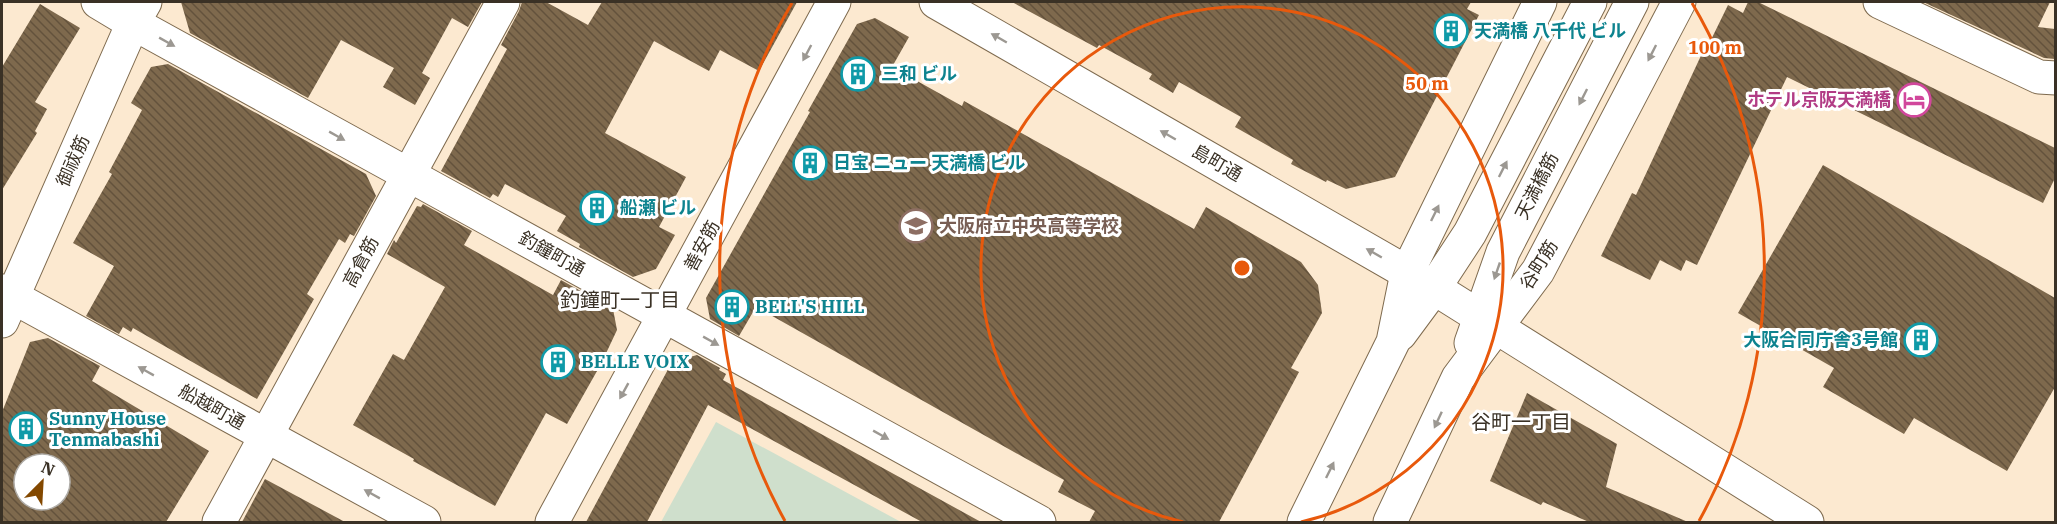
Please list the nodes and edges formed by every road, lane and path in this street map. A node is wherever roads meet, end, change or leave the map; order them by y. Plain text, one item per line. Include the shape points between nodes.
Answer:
1 (98, 2) edge
2 (503, 2) edge
3 (834, 2) edge
4 (936, 2) edge
5 (1590, 2) edge
6 (1679, 2) edge
7 (1880, 2) edge
8 (1536, 3) edge
9 (1631, 4) edge
10 (139, 12) edge
11 (2055, 78) edge
12 (407, 175) junction
13 (1420, 280) junction
14 (5, 303) edge
15 (665, 315) junction
16 (1488, 322) junction
17 (267, 437) junction
18 (219, 522) edge
19 (424, 522) edge
20 (552, 522) edge
21 (1039, 522) edge
22 (1304, 522) edge
23 (1390, 522) edge
24 (1807, 522) edge

1 - 10 street, 釣鐘町通
2 - 12 street, 高倉筋
3 -> 15 street, 善安筋
13 -> 4 street, 島町通
13 -> 5 street via 1470,233
6 -> 16 street, 谷町筋 via 1538,271
7 - 11 street via 2039,77
13 -> 8 street
9 -> 16 street, 天満橋筋 via 1503,252
10 -> 12 street, 釣鐘町通
10 - 14 street, 御祓筋
12 - 15 street, 釣鐘町通
12 - 17 street, 高倉筋
13 - 16 street, 島町通
22 -> 13 street
17 -> 14 street, 船越町通
15 -> 20 street, 善安筋
15 -> 21 street, 釣鐘町通
16 -> 23 street, 谷町筋
16 - 24 street, 島町通
17 - 18 street, 高倉筋
19 -> 17 street, 船越町通

